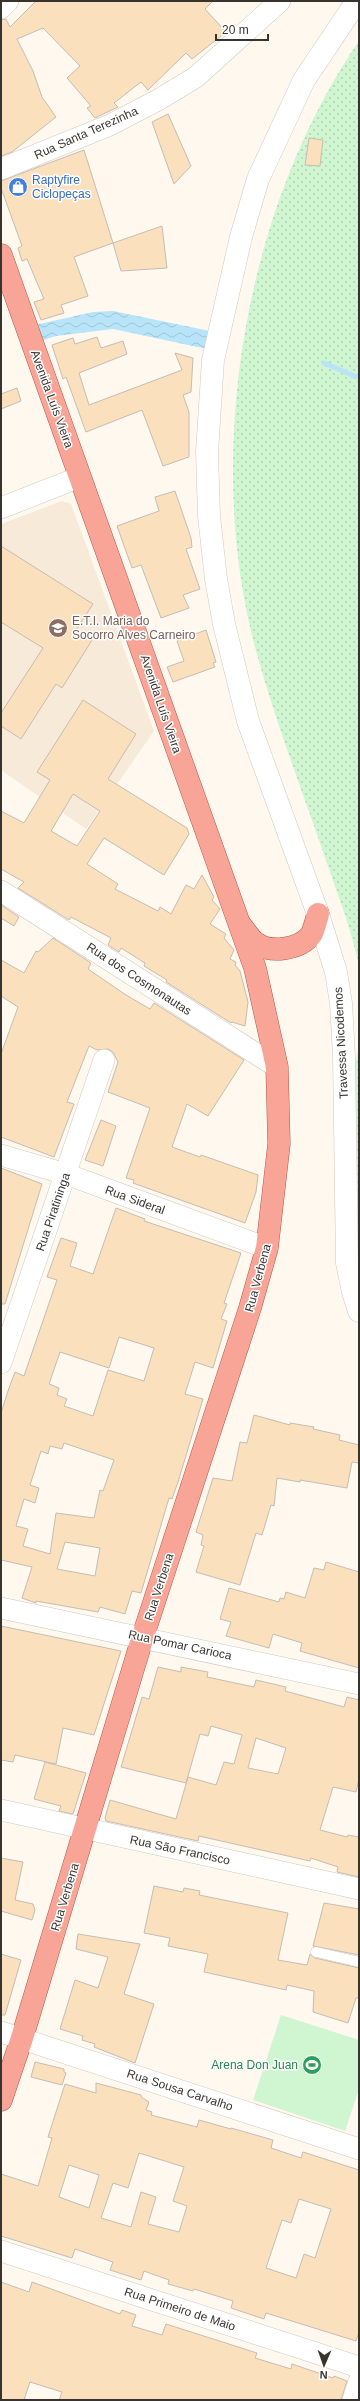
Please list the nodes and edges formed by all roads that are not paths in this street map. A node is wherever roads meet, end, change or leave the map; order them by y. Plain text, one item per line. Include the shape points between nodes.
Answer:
1 (8, 1) edge
2 (280, 1) edge
3 (357, 1) edge
4 (1, 8) edge
5 (1, 169) edge
6 (1, 255) edge
7 (80, 477) junction
8 (1, 508) edge
9 (1, 890) edge
10 (318, 914) junction
11 (240, 926) junction
12 (104, 1060) dead end
13 (277, 1067) junction
14 (1, 1155) edge
15 (66, 1174) junction
16 (267, 1248) junction
17 (359, 1311) edge
18 (1, 1363) edge
19 (1, 1608) edge
20 (142, 1636) junction
21 (359, 1684) edge
22 (1, 1810) edge
23 (85, 1830) junction
24 (359, 1889) edge
25 (316, 1952) dead end
26 (359, 1962) edge
27 (1, 2032) edge
28 (22, 2038) junction
29 (1, 2100) edge
30 (359, 2149) edge
31 (1, 2251) edge
32 (359, 2367) edge
33 (359, 2381) edge
34 (353, 2400) edge

1 - 4 street
2 - 5 street, Rua Santa Terezinha via 196,77 158,100 110,125
3 - 10 main road, Travessa Nicodemos via 304,80 258,179 213,360 207,452 209,516 224,624 248,721
6 - 7 main road, Avenida Luís Vieira
7 - 8 street
7 - 11 main road, Avenida Luís Vieira
9 - 13 street, Rua dos Cosmonautas
10 - 11 main road via 311,934 301,943 286,948 271,948 257,944
10 - 17 main road, Travessa Nicodemos via 336,972 341,1003 348,1263 352,1292
11 - 13 main road, Avenida Luís Vieira via 255,968
12 - 15 street, Rua Piratininga
13 - 16 main road, Rua Verbena via 279,1144
14 - 15 street, Rua Sideral
15 - 16 street, Rua Sideral
15 - 18 street, Rua Piratininga
16 - 20 main road, Rua Verbena via 250,1308
19 - 20 street, Rua Pomar Carioca
20 - 21 street, Rua Pomar Carioca
20 - 23 main road, Rua Verbena
22 - 23 street, Rua São Francisco
23 - 24 street, Rua São Francisco
23 - 28 main road, Rua Verbena
25 - 26 lane
27 - 28 street, Rua Sousa Carvalho
28 - 29 main road, Rua Verbena
28 - 30 street, Rua Sousa Carvalho
31 - 32 street, Rua Primeiro de Maio
33 - 34 street

